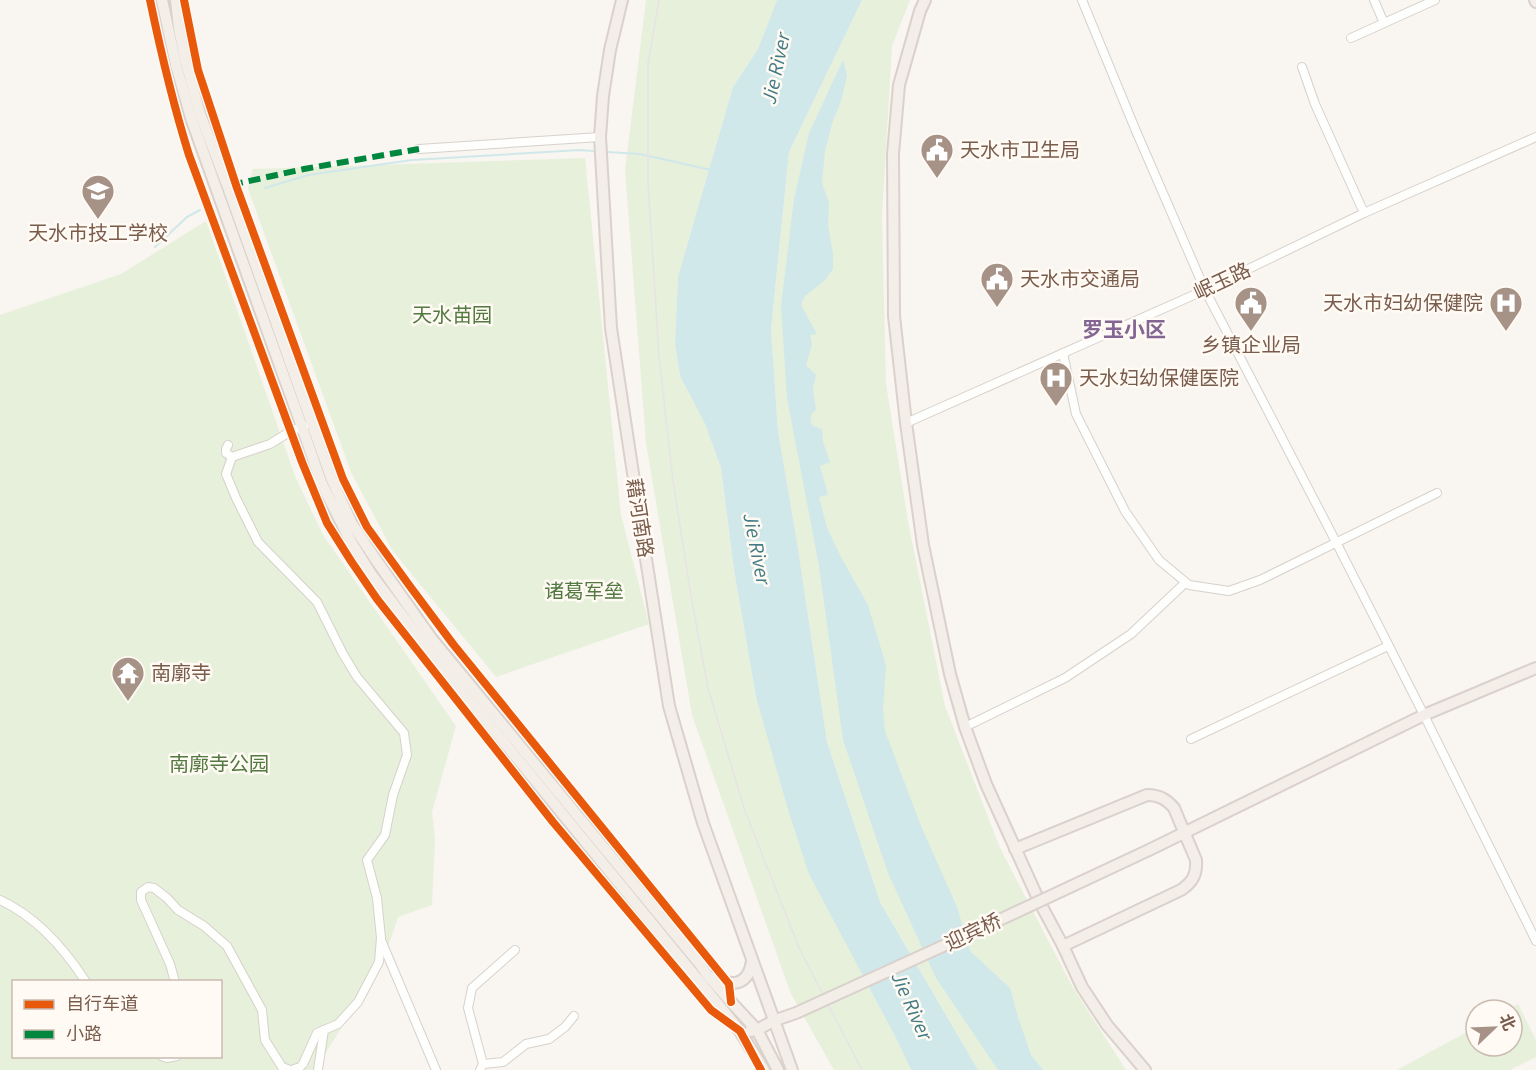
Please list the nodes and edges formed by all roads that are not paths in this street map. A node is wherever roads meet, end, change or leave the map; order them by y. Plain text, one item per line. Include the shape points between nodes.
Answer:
1 (162, 0) edge
2 (176, 0) edge
3 (622, 0) edge
4 (926, 0) edge
5 (1082, 0) edge
6 (1374, 0) edge
7 (1435, 0) edge
8 (1384, 23) junction
9 (1351, 38) dead end
10 (1302, 67) dead end
11 (600, 137) junction
12 (1536, 137) edge
13 (419, 149) dead end
14 (1364, 213) junction
15 (1205, 290) junction
16 (1062, 353) junction
17 (906, 423) junction
18 (307, 425) junction
19 (228, 445) dead end
20 (232, 457) junction
21 (1437, 493) dead end
22 (1336, 542) junction
23 (1185, 583) junction
24 (1388, 646) junction
25 (1536, 668) edge
26 (1424, 715) junction
27 (965, 727) junction
28 (1191, 739) dead end
29 (1184, 832) junction
30 (1015, 849) junction
31 (0, 900) edge
32 (381, 938) junction
33 (1536, 941) edge
34 (1063, 946) junction
35 (515, 950) dead end
36 (752, 961) junction
37 (708, 976) junction
38 (85, 980) edge
39 (175, 980) edge
40 (574, 1016) dead end
41 (773, 1021) junction
42 (324, 1030) junction
43 (757, 1030) junction
44 (740, 1031) junction
45 (481, 1067) edge
46 (291, 1070) edge
47 (318, 1070) edge
48 (436, 1070) edge
49 (764, 1070) edge
50 (778, 1070) edge
51 (792, 1070) edge
52 (1145, 1070) edge

1 - 18 main road via 190,118
2 - 18 main road via 185,59 200,114
3 - 11 main road, 藉河南路 via 610,50
4 - 17 main road via 899,85 893,154 894,316
5 - 15 street
6 - 8 street
7 - 8 street
8 - 9 street
10 - 14 street
11 - 13 street
11 - 36 main road, 藉河南路 via 611,328 669,706 703,823
12 - 14 street, 岷玉路
14 - 15 street, 岷玉路
15 - 16 street, 岷玉路
15 - 22 street
16 - 17 street, 岷玉路
16 - 23 street via 1076,414 1125,510 1159,560
17 - 27 main road via 924,545
18 - 20 street
18 - 37 main road via 352,524 431,638
18 - 44 main road via 328,499 371,574 426,647
19 - 20 street via 225,451
20 - 32 street via 226,474 258,542 317,602 357,676 404,733 407,755 385,835 368,860
21 - 22 street
22 - 23 street via 1229,591
22 - 24 street
23 - 27 street via 1131,633 1065,678
24 - 26 street
24 - 28 street
25 - 26 main road, 迎宾桥
26 - 29 main road, 迎宾桥
26 - 33 street
27 - 30 main road
29 - 30 main road via 1169,802 1147,795
29 - 34 main road via 1197,869 1188,885
29 - 41 main road, 迎宾桥, bridge
30 - 34 main road
31 - 38 street via 51,936
32 - 42 street via 379,962 358,1002 338,1024
32 - 48 street
34 - 52 main road via 1082,987 1107,1025
35 - 45 street via 472,988 468,1008
36 - 37 main road via 748,974 736,983
36 - 41 main road, 藉河南路
37 - 43 main road
39 - 46 street via 141,900 141,892 148,887 227,946 262,1010 265,1040 282,1067
40 - 45 street via 549,1040 526,1044 503,1062
41 - 43 main road, 迎宾桥
41 - 51 main road, 藉河南路
42 - 46 street via 317,1033 303,1064
42 - 47 street
43 - 44 main road
43 - 50 main road
44 - 49 main road

